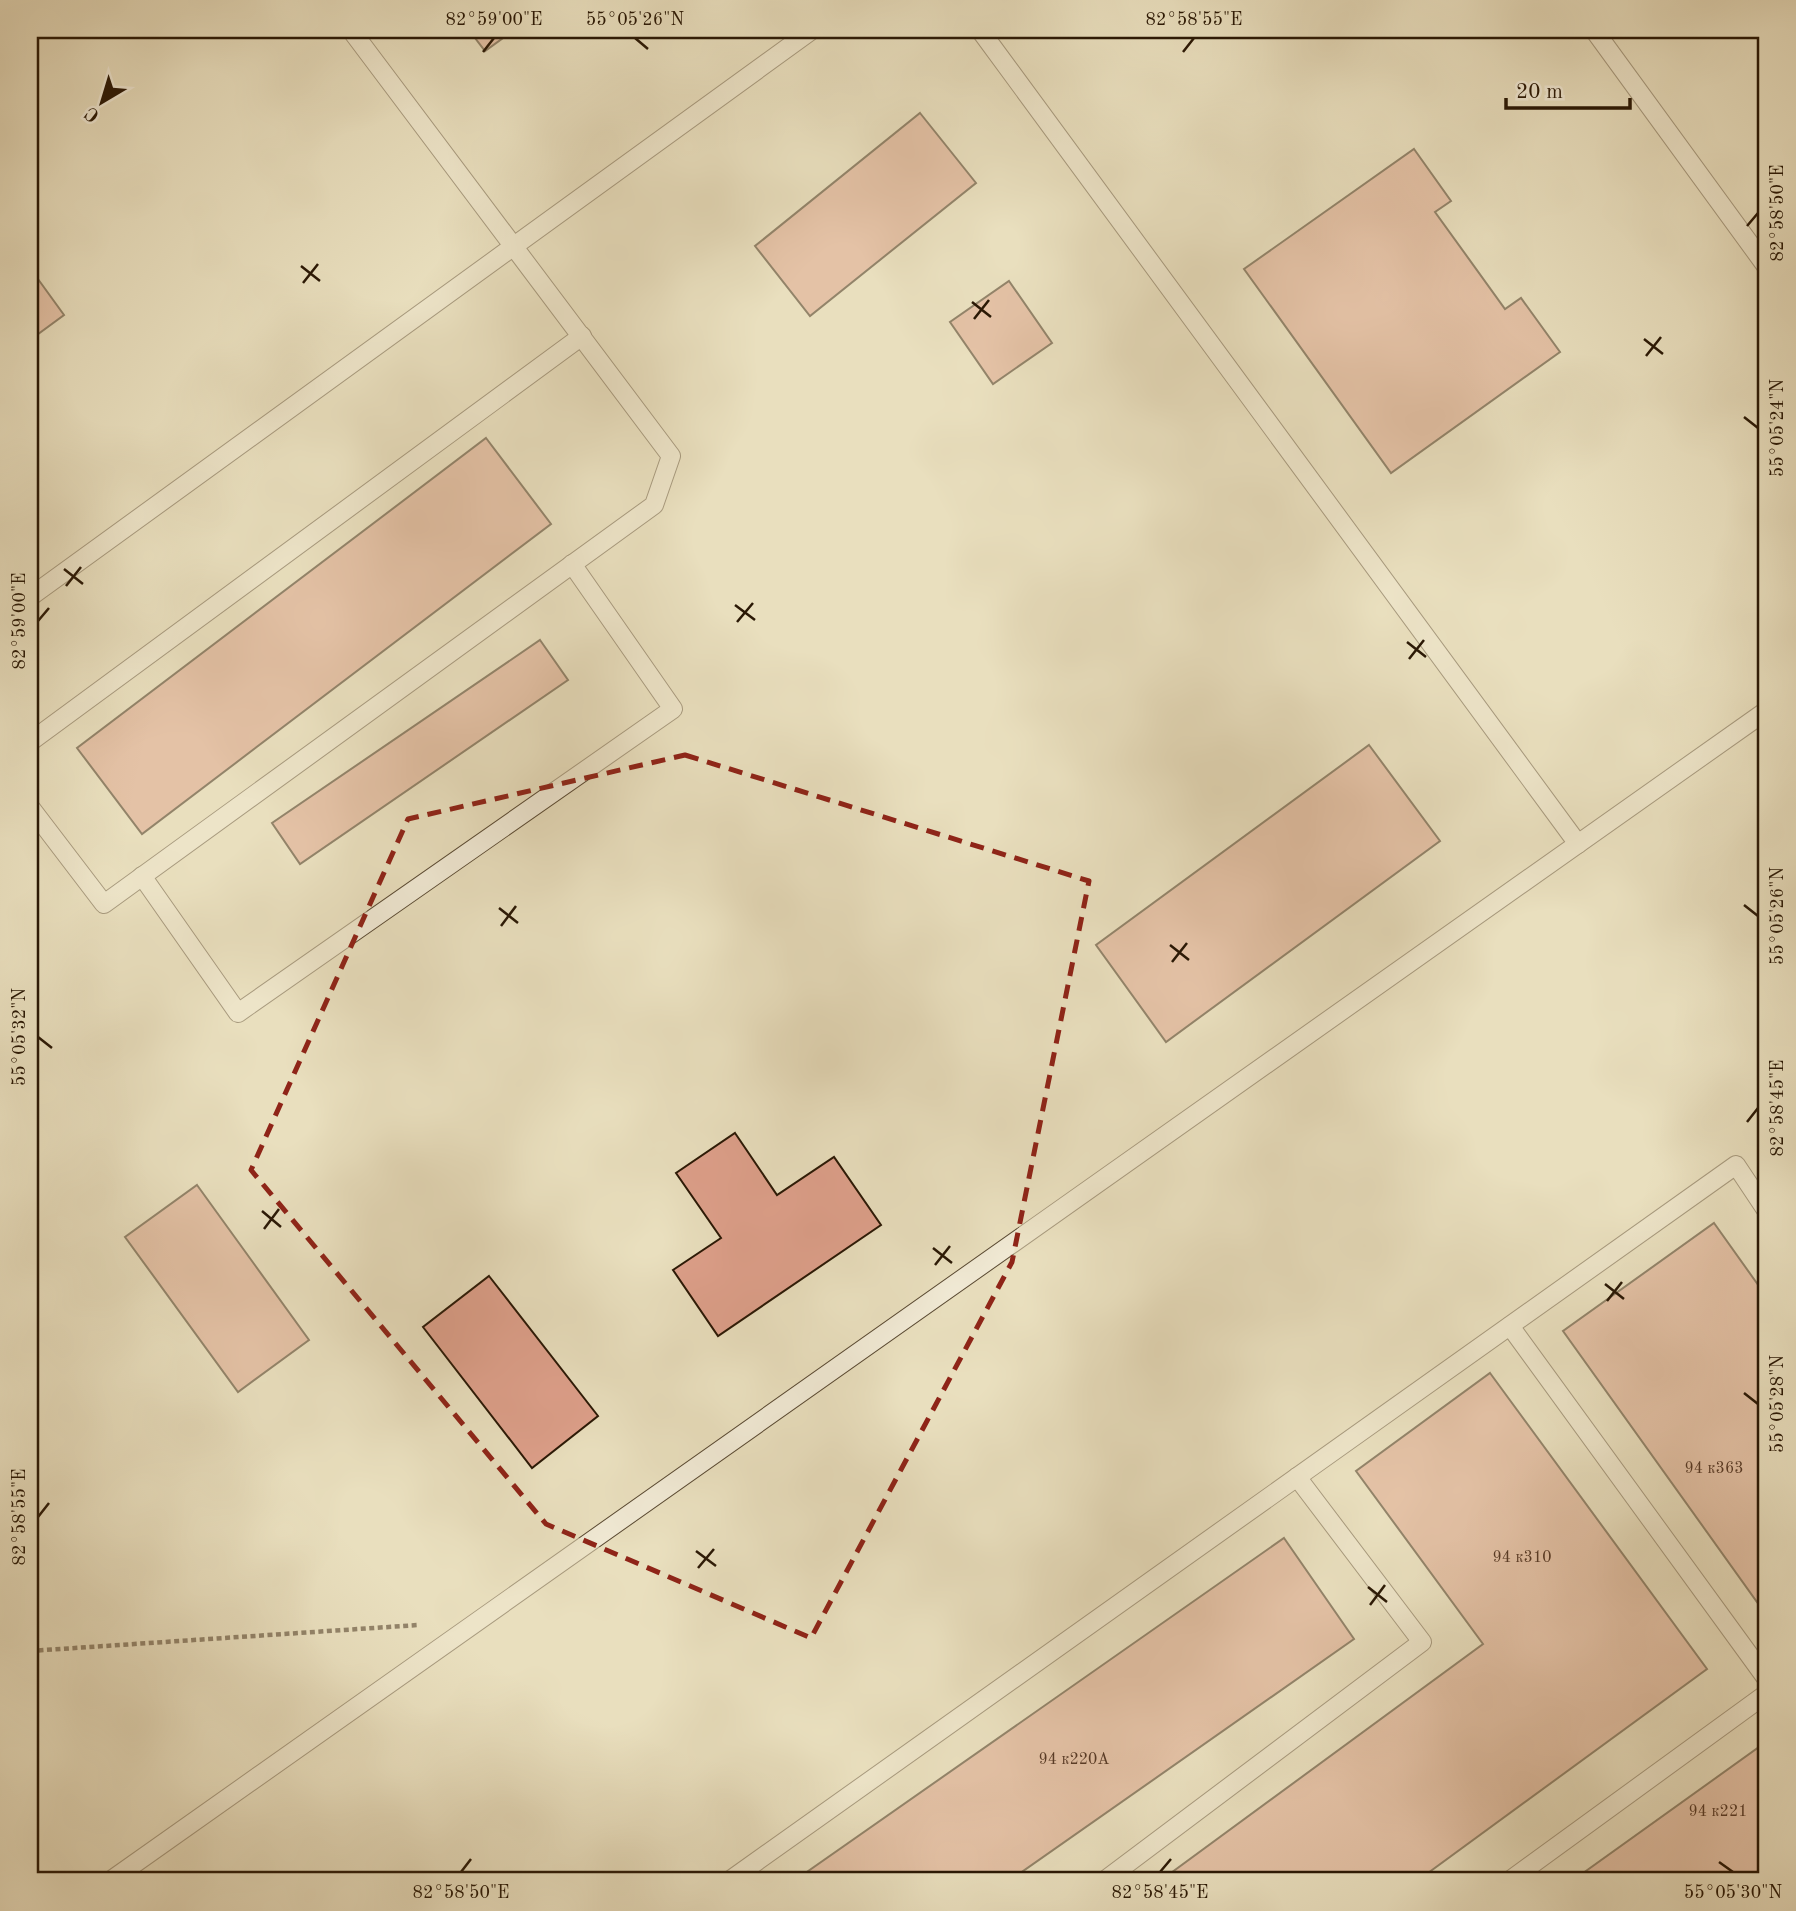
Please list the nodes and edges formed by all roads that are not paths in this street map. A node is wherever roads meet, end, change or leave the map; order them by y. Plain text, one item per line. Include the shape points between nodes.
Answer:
1 (351, 30) edge
2 (811, 30) edge
3 (980, 30) edge
4 (1594, 30) edge
5 (514, 245) junction
6 (1766, 266) edge
7 (582, 336) junction
8 (572, 564) junction
9 (30, 597) edge
10 (1766, 711) edge
11 (30, 742) edge
12 (30, 807) edge
13 (1578, 844) junction
14 (142, 876) junction
15 (1766, 1210) edge
16 (1510, 1326) junction
17 (1297, 1477) junction
18 (1760, 1655) edge
19 (1766, 1678) edge
20 (1766, 1694) edge
21 (110, 1881) edge
22 (729, 1881) edge
23 (1104, 1881) edge
24 (1509, 1881) edge

1 - 5 lane
2 - 5 lane
3 - 13 lane
4 - 6 lane
5 - 7 lane
5 - 9 lane
7 - 8 lane via 671,456 654,505
7 - 11 lane
8 - 14 lane
8 - 14 lane via 673,709 238,1013
10 - 13 lane
12 - 14 lane via 104,904
13 - 21 lane
15 - 16 lane via 1736,1165
16 - 17 lane
16 - 18 lane
17 - 22 lane
17 - 23 lane via 1422,1642
18 - 19 lane
20 - 24 lane

